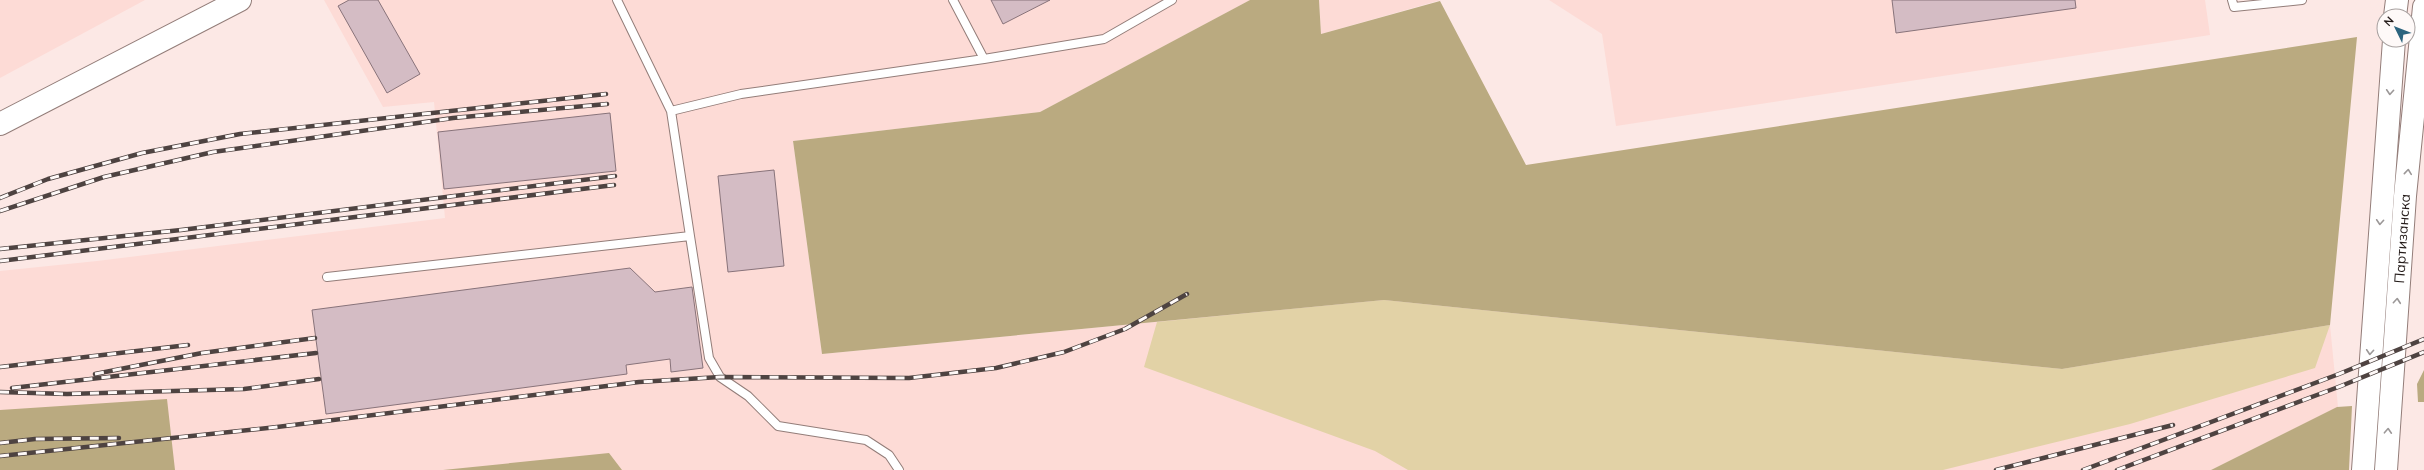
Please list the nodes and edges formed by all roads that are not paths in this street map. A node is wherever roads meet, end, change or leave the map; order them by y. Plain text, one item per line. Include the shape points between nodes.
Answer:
1 (240, 0) edge
2 (617, 0) edge
3 (953, 0) edge
4 (1172, 0) edge
5 (2232, 0) edge
6 (2302, 0) edge
7 (2424, 7) edge
8 (2393, 48) edge
9 (984, 59) junction
10 (671, 111) junction
11 (0, 124) edge
12 (690, 236) junction
13 (327, 277) dead end
14 (899, 470) edge
15 (2363, 470) edge
16 (2386, 470) edge

1 - 11 main road
2 - 10 lane
3 - 9 lane
4 - 9 lane via 1104,39
5 - 6 lane via 2234,7
16 -> 7 main road, Партизанска via 2404,204
8 -> 15 main road, Партизанска
9 - 10 lane via 741,94
10 - 12 lane
12 - 13 lane
12 - 14 lane via 709,358 720,377 748,396 778,426 866,440 889,455

